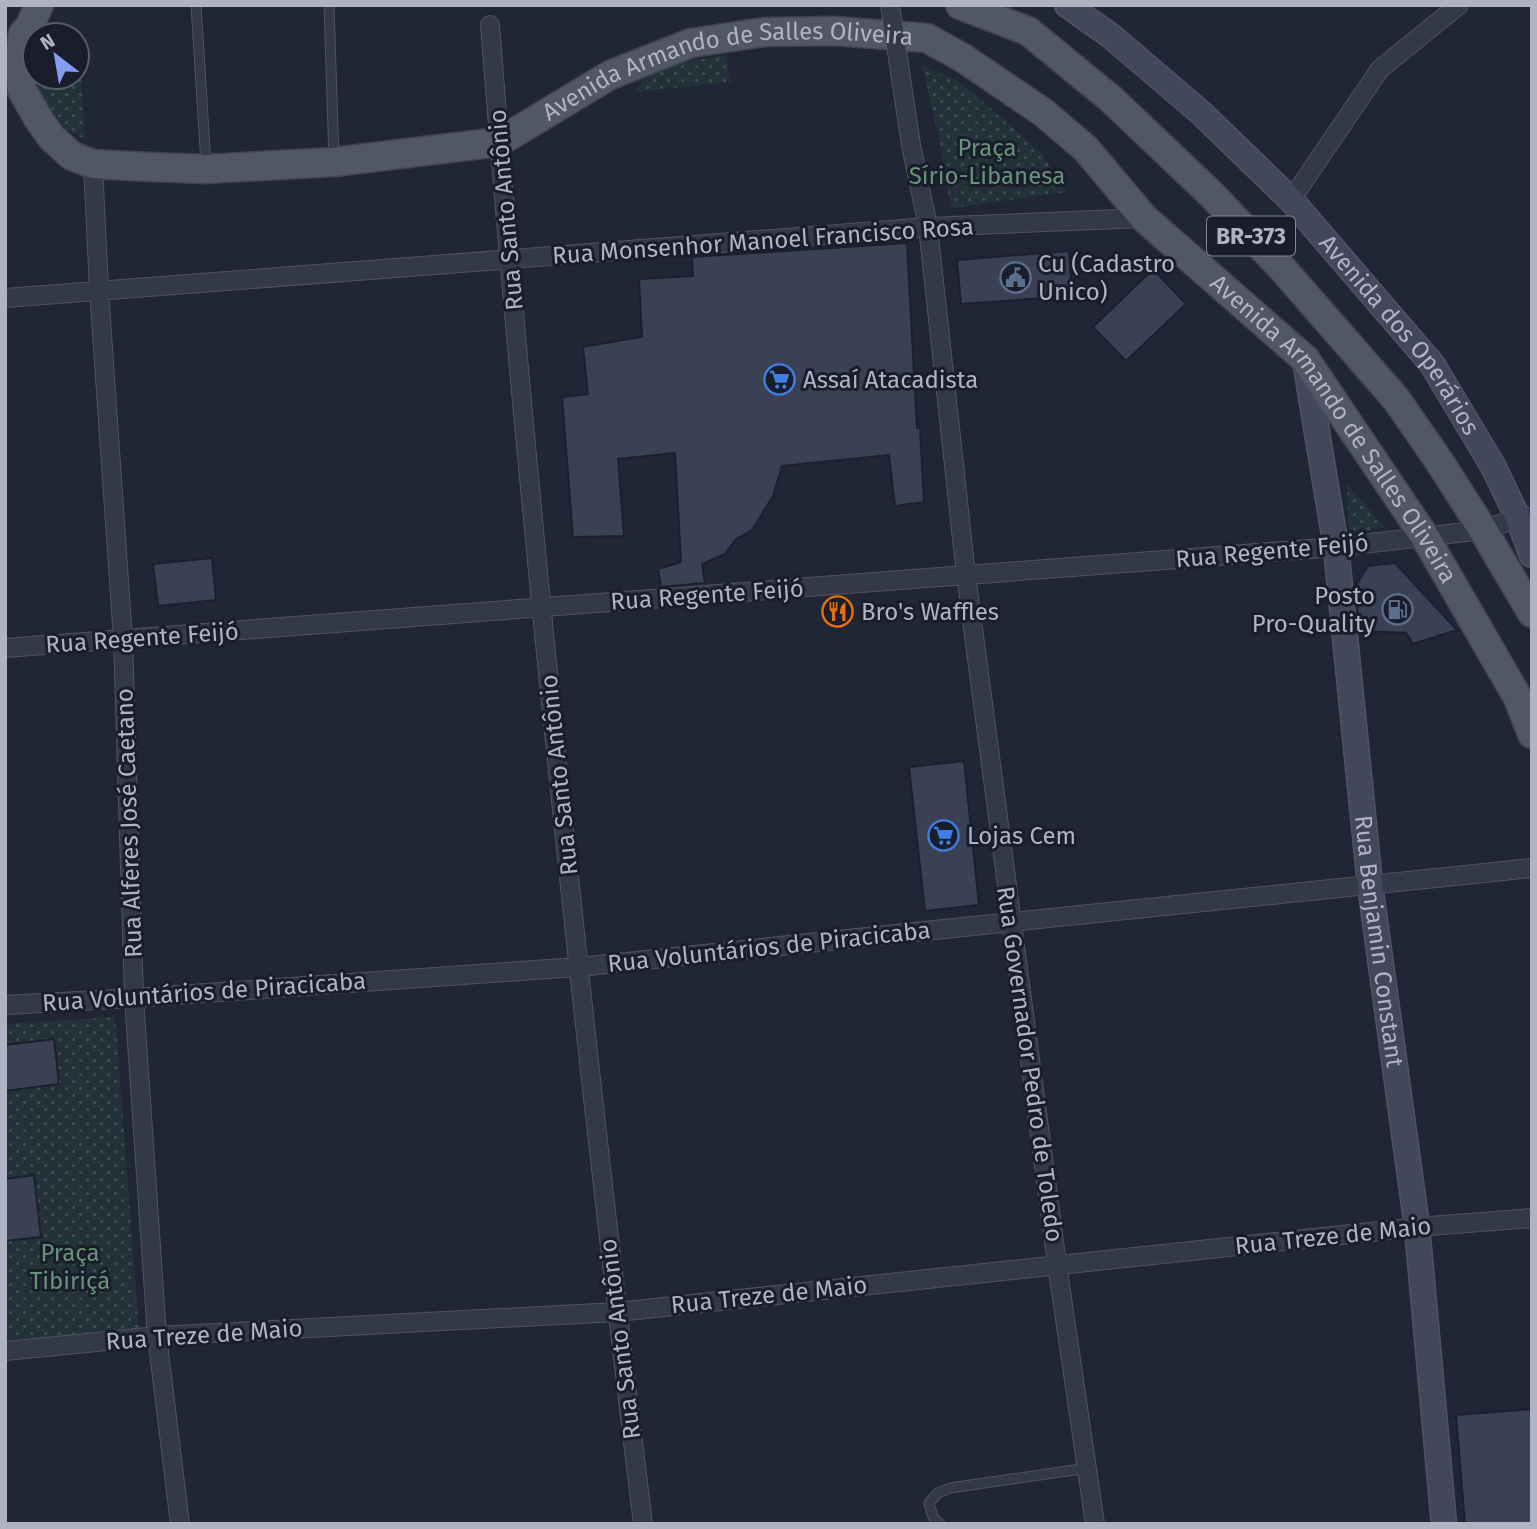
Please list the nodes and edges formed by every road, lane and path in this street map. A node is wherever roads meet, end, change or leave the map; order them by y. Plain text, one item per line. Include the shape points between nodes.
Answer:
1 (39, 5) edge
2 (196, 5) edge
3 (329, 5) edge
4 (890, 5) edge
5 (960, 5) edge
6 (1067, 5) edge
7 (1459, 5) edge
8 (490, 25) dead end
9 (499, 142) junction
10 (334, 162) junction
11 (93, 164) junction
12 (206, 169) junction
13 (1291, 200) junction
14 (1144, 218) junction
15 (928, 227) junction
16 (509, 259) junction
17 (99, 290) junction
18 (5, 298) edge
19 (1305, 359) junction
20 (1525, 517) edge
21 (1483, 530) junction
22 (1425, 537) junction
23 (1336, 547) junction
24 (1532, 555) edge
25 (966, 575) junction
26 (542, 608) junction
27 (1532, 613) edge
28 (123, 639) junction
29 (5, 648) edge
30 (1532, 734) edge
31 (1532, 867) edge
32 (1370, 885) junction
33 (1011, 922) junction
34 (578, 967) junction
35 (134, 998) junction
36 (5, 1004) edge
37 (1532, 1218) edge
38 (1417, 1227) junction
39 (1057, 1264) junction
40 (617, 1312) junction
41 (157, 1336) junction
42 (5, 1351) edge
43 (1088, 1468) junction
44 (180, 1524) edge
45 (643, 1524) edge
46 (940, 1524) edge
47 (1095, 1524) edge
48 (1444, 1524) edge

1 - 11 main road, Avenida Armando de Salles Oliveira / BR-373 via 23,34 19,63 23,90 52,138 72,156
2 - 12 lane
3 - 10 lane
4 - 15 street, Rua Governador Pedro de Toledo, bridge
5 - 21 main road, BR-373 via 1028,31 1111,99 1211,194 1396,399
6 - 13 street, Avenida dos Operários via 1200,112
7 - 13 street via 1380,69
8 - 9 street, Rua Santo Antônio
9 - 10 main road, Avenida Armando de Salles Oliveira / BR-373
9 - 14 main road, Avenida Armando de Salles Oliveira / BR-373 via 610,75 691,43 764,32 834,31 927,38 1044,113 1086,149
9 - 16 street, Rua Santo Antônio
10 - 12 main road, Avenida Armando de Salles Oliveira / BR-373
11 - 12 main road, Avenida Armando de Salles Oliveira / BR-373
11 - 17 street, Rua Alferes José Caetano
13 - 20 street, Avenida dos Operários via 1432,364
14 - 15 street, Rua Monsenhor Manoel Francisco Rosa
14 - 19 main road, Avenida Armando de Salles Oliveira / BR-373
15 - 16 street, Rua Monsenhor Manoel Francisco Rosa
15 - 25 street, Rua Governador Pedro de Toledo
16 - 17 street, Rua Monsenhor Manoel Francisco Rosa
16 - 26 street, Rua Santo Antônio
17 - 18 street, Rua Monsenhor Manoel Francisco Rosa
17 - 28 street, Rua Alferes José Caetano
19 - 22 main road, Avenida Armando de Salles Oliveira / BR-373
19 - 23 street, Rua Benjamin Constant
20 - 21 street, Rua Regente Feijó
20 - 24 street, Avenida dos Operários
21 - 22 street, Rua Regente Feijó
21 - 27 main road, BR-373
22 - 23 street, Rua Regente Feijó
22 - 30 main road, Avenida Armando de Salles Oliveira / BR-373 via 1518,698
23 - 25 street, Rua Regente Feijó
23 - 32 street, Rua Benjamin Constant
25 - 26 street, Rua Regente Feijó
25 - 33 street, Rua Governador Pedro de Toledo
26 - 28 street, Rua Regente Feijó
26 - 34 street, Rua Santo Antônio
28 - 29 street, Rua Regente Feijó
28 - 35 street, Rua Alferes José Caetano
31 - 32 street, Rua Voluntários de Piracicaba
32 - 33 street, Rua Voluntários de Piracicaba
32 - 38 street, Rua Benjamin Constant
33 - 34 street, Rua Voluntários de Piracicaba
33 - 39 street, Rua Governador Pedro de Toledo
34 - 35 street, Rua Voluntários de Piracicaba
34 - 40 street, Rua Santo Antônio
35 - 36 street, Rua Voluntários de Piracicaba
35 - 41 street, Rua Alferes José Caetano
37 - 38 street, Rua Treze de Maio
38 - 39 street, Rua Treze de Maio
38 - 48 street, Rua Benjamin Constant
39 - 40 street, Rua Treze de Maio
39 - 43 street, Rua Governador Pedro de Toledo
40 - 41 street, Rua Treze de Maio
40 - 45 street, Rua Santo Antônio
41 - 42 street, Rua Treze de Maio
41 - 44 street, Rua Alferes José Caetano
43 - 46 lane via 950,1488 929,1503
43 - 47 street, Rua Governador Pedro de Toledo

